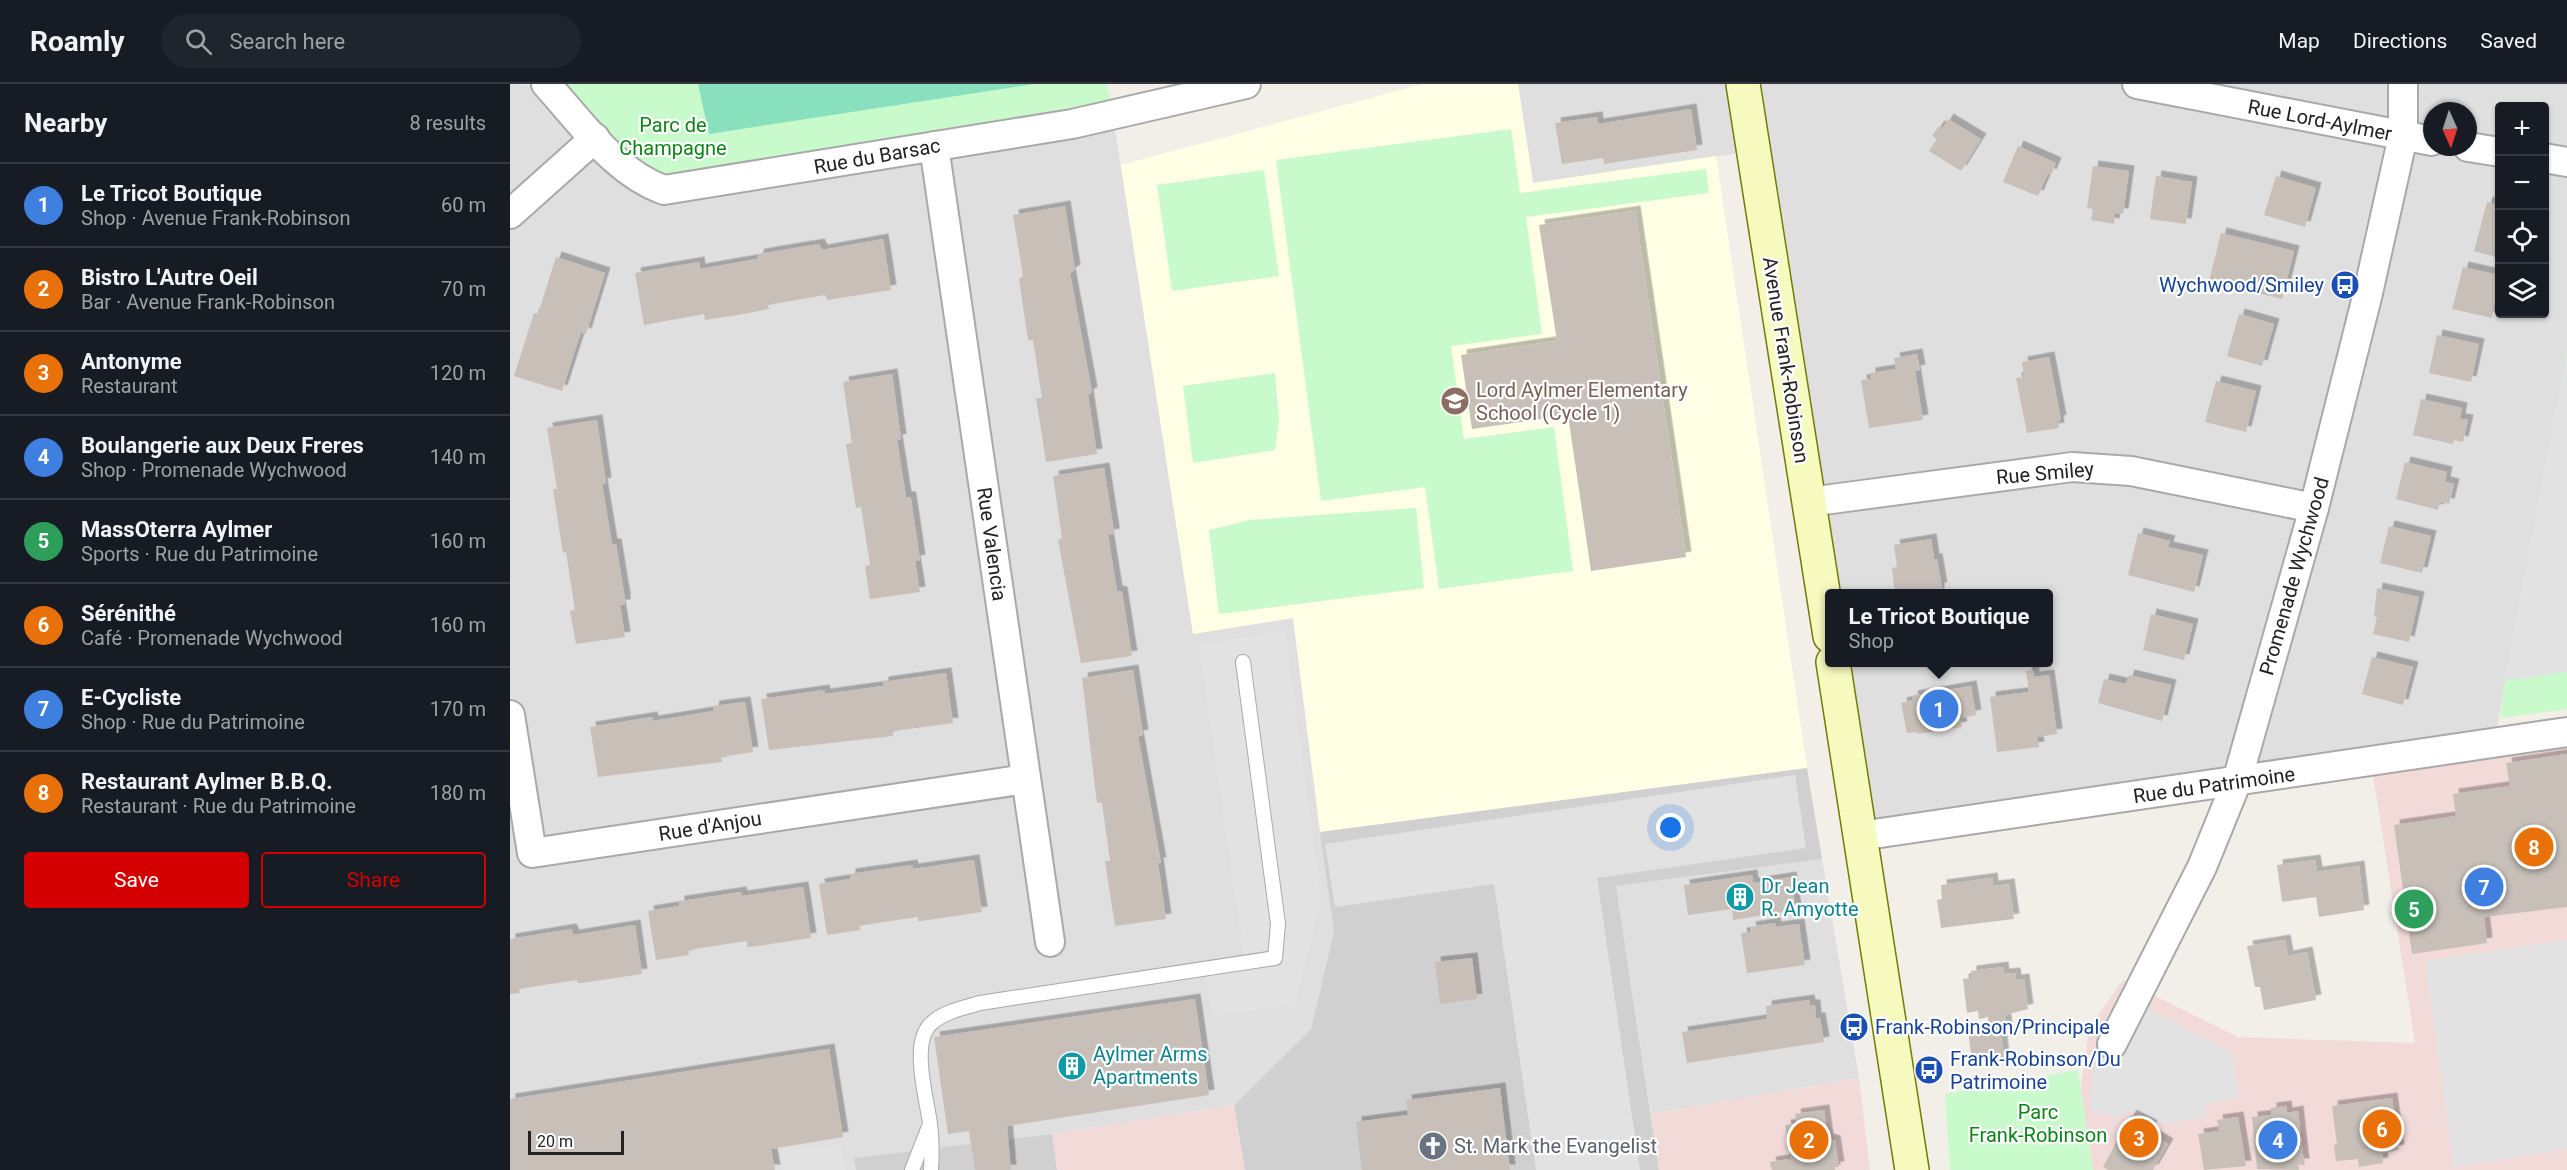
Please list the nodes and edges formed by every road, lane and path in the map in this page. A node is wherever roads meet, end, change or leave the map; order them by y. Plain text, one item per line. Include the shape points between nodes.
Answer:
1 (546, 84) edge
2 (1246, 84) edge
3 (1743, 84) edge
4 (2137, 84) edge
5 (2403, 84) edge
6 (2403, 136) junction
7 (595, 138) junction
8 (2423, 139) edge
9 (934, 146) junction
10 (2477, 148) edge
11 (2495, 151) edge
12 (2549, 159) edge
13 (2567, 162) edge
14 (510, 214) edge
15 (1809, 502) junction
16 (2314, 508) junction
17 (1825, 604) edge
18 (1243, 662) dead end
19 (1834, 667) edge
20 (510, 715) edge
21 (2567, 732) edge
22 (1026, 779) junction
23 (2236, 781) junction
24 (1860, 836) junction
25 (1050, 942) dead end
26 (2112, 1044) dead end
27 (930, 1124) junction
28 (912, 1170) edge
29 (931, 1170) edge
30 (1912, 1170) edge

1 - 7 street, Rue du Barsac
2 - 9 street, Rue du Barsac via 1113,116
3 - 15 main road, Avenue Frank-Robinson
4 - 6 street, Rue Lord-Aylmer
5 - 6 street, Promenade Wychwood
6 - 8 street, Rue Lord-Aylmer
6 - 16 street, Promenade Wychwood
7 - 9 street, Rue du Barsac via 628,172 664,190
7 - 14 street
9 - 22 street, Rue Valencia
10 - 11 street
12 - 13 street
15 - 16 street, Rue Smiley via 2072,467 2131,471
15 - 17 main road, Avenue Frank-Robinson
16 - 23 street, Promenade Wychwood
18 - 27 lane via 1278,924 1275,958 1058,990 950,1012 930,1023 921,1046
19 - 24 main road
20 - 22 street, Rue d'Anjou via 532,853
21 - 23 street, Rue du Patrimoine
22 - 25 street, Rue Valencia
23 - 24 street, Rue du Patrimoine
23 - 26 street, Promenade Wychwood via 2202,867
24 - 30 main road
27 - 28 lane
27 - 29 lane

